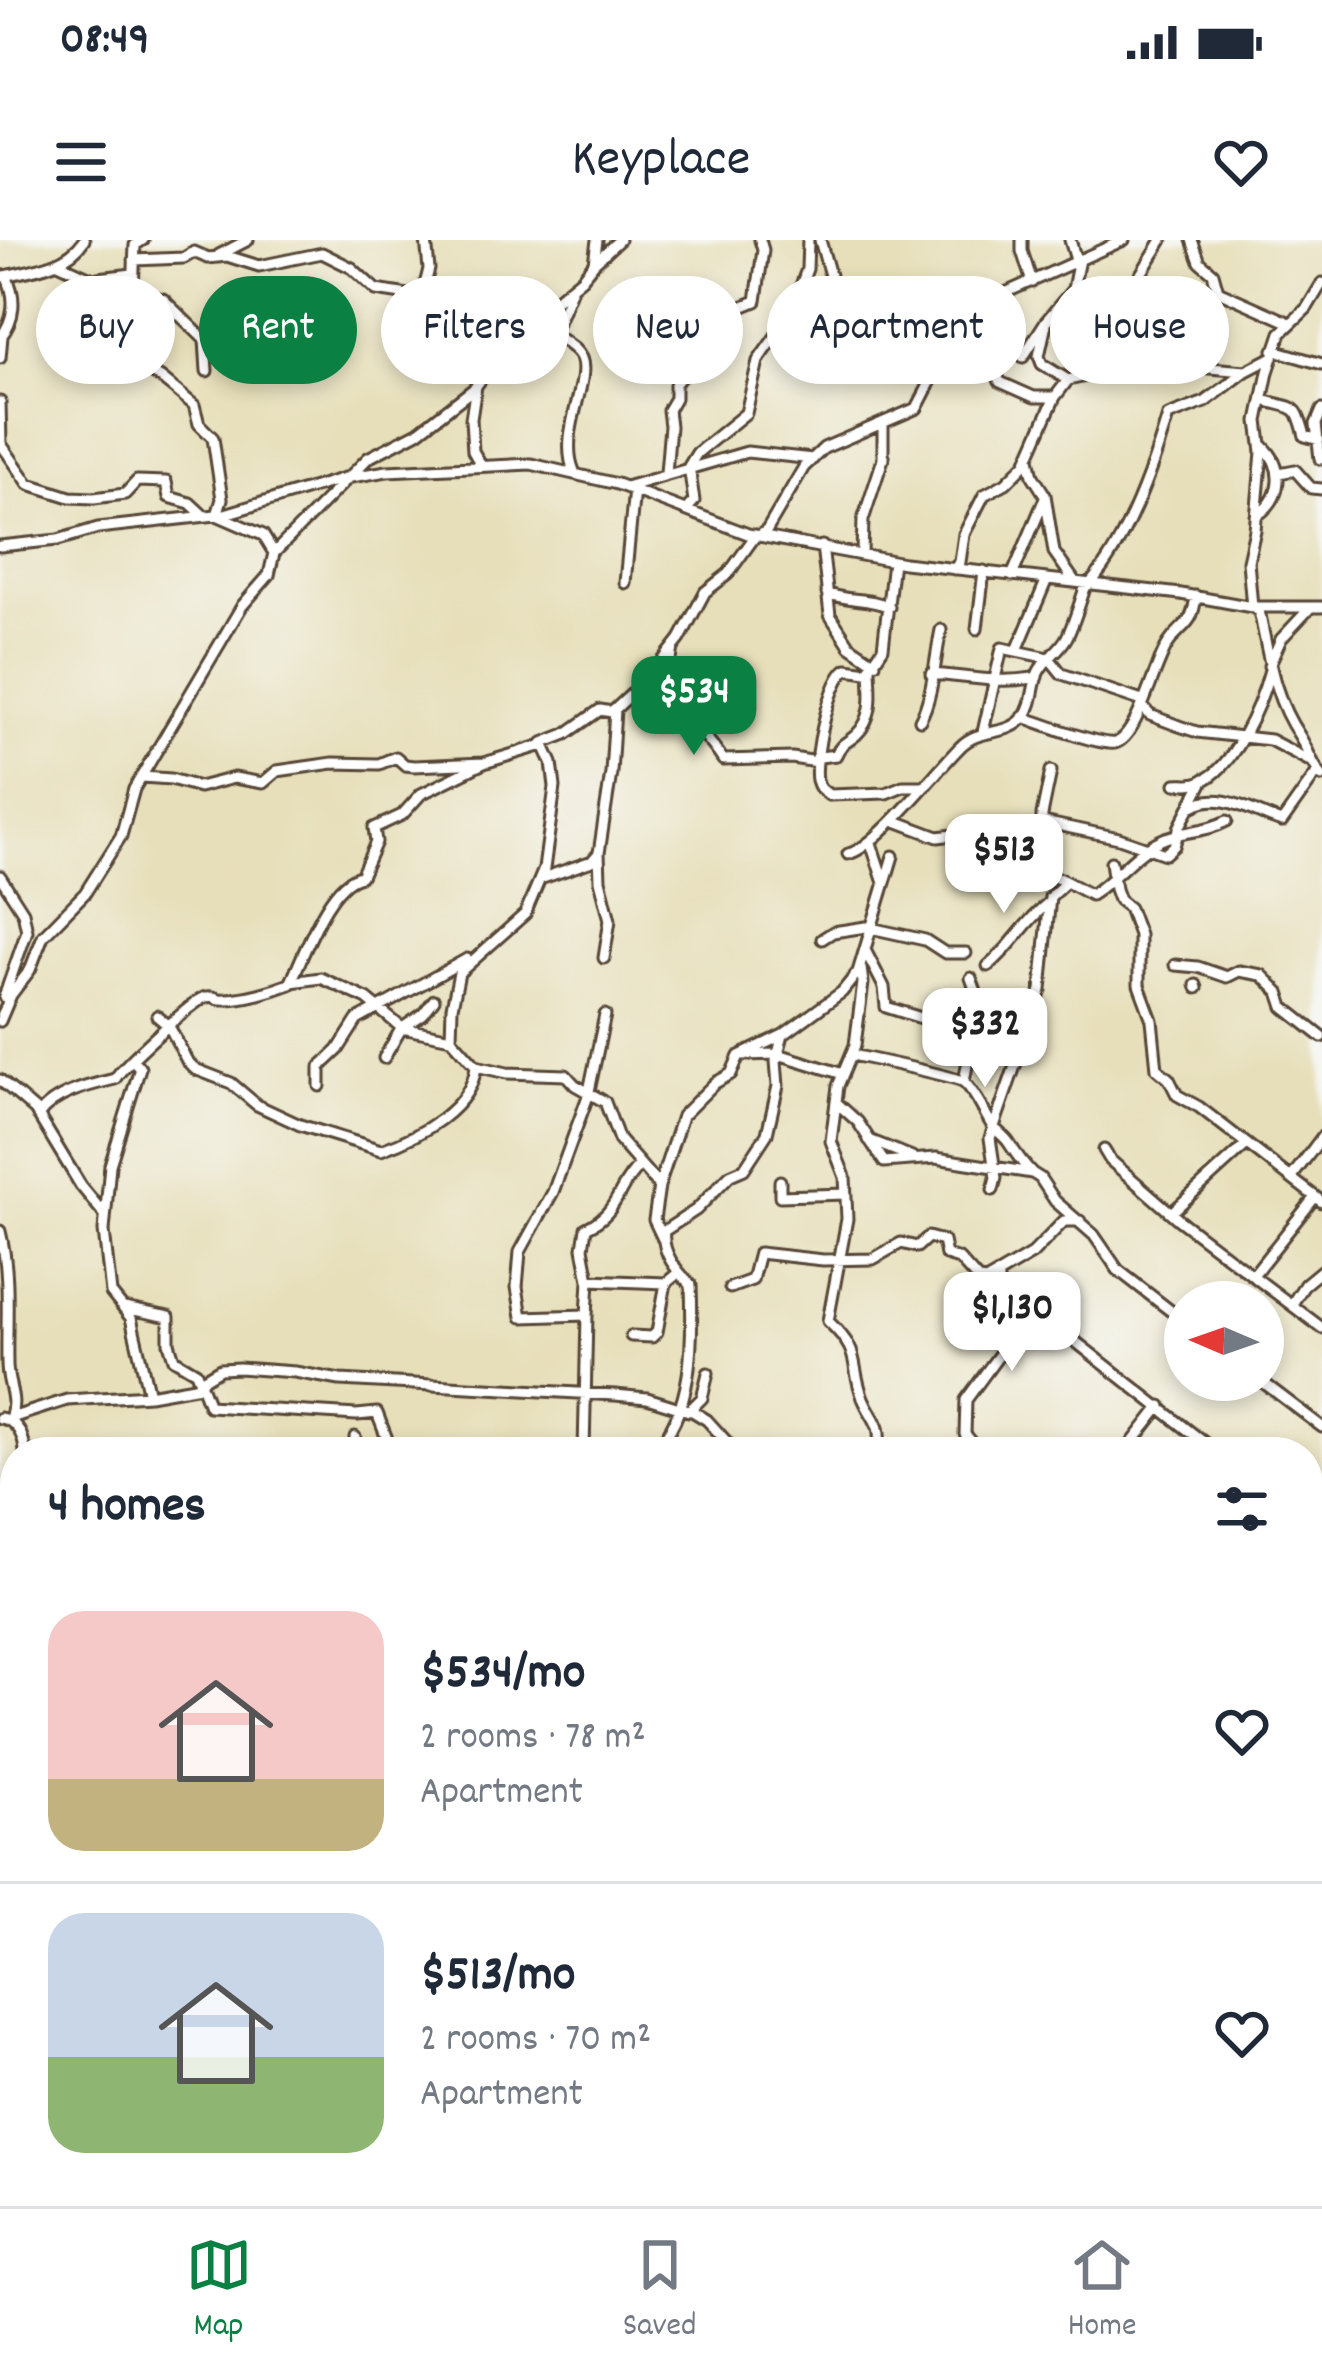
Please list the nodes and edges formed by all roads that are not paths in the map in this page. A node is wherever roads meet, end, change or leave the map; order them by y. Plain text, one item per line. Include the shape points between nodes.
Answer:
1 (84, 240) edge
2 (143, 240) edge
3 (248, 240) edge
4 (426, 240) edge
5 (597, 240) edge
6 (620, 240) edge
7 (760, 240) edge
8 (808, 240) edge
9 (820, 240) edge
10 (1022, 240) edge
11 (1070, 240) edge
12 (1124, 240) edge
13 (1162, 240) edge
14 (1192, 240) edge
15 (219, 255) junction
16 (134, 260) junction
17 (1077, 260) junction
18 (58, 262) junction
19 (594, 262) junction
20 (134, 274) joint
21 (85, 276) edge
22 (114, 276) edge
23 (427, 276) edge
24 (804, 276) edge
25 (830, 276) edge
26 (1140, 276) edge
27 (3, 277) edge
28 (1032, 282) junction
29 (1026, 284) edge
30 (1322, 284) edge
31 (573, 286) junction
32 (381, 291) edge
33 (175, 312) edge
34 (1047, 320) junction
35 (1288, 322) junction
36 (199, 336) edge
37 (1, 337) edge
38 (767, 348) edge
39 (1026, 351) edge
40 (1273, 354) junction
41 (0, 358) edge
42 (1322, 364) edge
43 (1050, 366) edge
44 (1229, 369) edge
45 (1246, 370) junction
46 (167, 384) edge
47 (925, 384) edge
48 (1005, 384) edge
49 (1065, 384) edge
50 (477, 385) junction
51 (1055, 397) junction
52 (1263, 400) junction
53 (0, 402) edge
54 (1322, 410) edge
55 (884, 423) junction
56 (1318, 440) junction
57 (1261, 443) junction
58 (1029, 458) junction
59 (813, 459) junction
60 (1320, 459) edge
61 (481, 465) junction
62 (688, 466) junction
63 (574, 471) junction
64 (666, 473) junction
65 (1279, 473) junction
66 (345, 478) junction
67 (630, 488) junction
68 (1322, 489) edge
69 (1045, 498) junction
70 (687, 509) junction
71 (217, 515) junction
72 (1256, 516) junction
73 (204, 517) junction
74 (757, 535) junction
75 (0, 546) edge
76 (821, 546) junction
77 (274, 553) junction
78 (862, 554) junction
79 (893, 561) junction
80 (954, 569) junction
81 (984, 571) junction
82 (1012, 576) junction
83 (1047, 579) junction
84 (625, 583) dead end
85 (1084, 584) junction
86 (827, 592) junction
87 (1196, 596) junction
88 (889, 607) junction
89 (1252, 607) junction
90 (1316, 608) edge
91 (977, 628) dead end
92 (941, 629) dead end
93 (673, 648) junction
94 (1018, 648) junction
95 (1049, 658) junction
96 (873, 666) junction
97 (1269, 668) junction
98 (931, 674) junction
99 (1037, 677) junction
100 (995, 681) junction
101 (1141, 703) junction
102 (615, 710) junction
103 (1023, 717) junction
104 (920, 720) dead end
105 (983, 732) junction
106 (1242, 736) junction
107 (543, 745) junction
108 (818, 760) junction
109 (1308, 760) junction
110 (484, 763) junction
111 (1052, 771) dead end
112 (1320, 774) edge
113 (1206, 776) junction
114 (142, 777) junction
115 (1176, 784) dead end
116 (922, 786) junction
117 (1193, 806) junction
118 (892, 820) junction
119 (1227, 820) dead end
120 (1043, 822) junction
121 (1176, 833) junction
122 (1115, 838) junction
123 (871, 843) junction
124 (1015, 846) junction
125 (1148, 848) junction
126 (598, 853) junction
127 (848, 854) dead end
128 (893, 856) dead end
129 (1112, 868) junction
130 (0, 876) edge
131 (537, 881) junction
132 (1066, 882) junction
133 (885, 886) junction
134 (1048, 903) junction
135 (870, 929) junction
136 (822, 939) dead end
137 (865, 950) junction
138 (482, 951) junction
139 (966, 953) dead end
140 (604, 958) dead end
141 (1175, 965) dead end
142 (988, 966) dead end
143 (861, 967) junction
144 (970, 978) dead end
145 (291, 982) junction
146 (434, 1000) dead end
147 (380, 1010) junction
148 (157, 1016) dead end
149 (605, 1016) dead end
150 (0, 1021) edge
151 (974, 1025) junction
152 (169, 1027) junction
153 (402, 1028) junction
154 (783, 1035) junction
155 (1322, 1037) edge
156 (452, 1038) junction
157 (1024, 1040) junction
158 (742, 1054) junction
159 (778, 1054) junction
160 (852, 1055) junction
161 (385, 1058) dead end
162 (791, 1058) junction
163 (132, 1059) junction
164 (476, 1065) junction
165 (843, 1074) junction
166 (0, 1080) edge
167 (778, 1082) junction
168 (964, 1082) junction
169 (320, 1086) dead end
170 (589, 1094) junction
171 (838, 1104) junction
172 (38, 1116) junction
173 (994, 1127) junction
174 (1322, 1137) edge
175 (1247, 1144) junction
176 (1104, 1150) dead end
177 (640, 1165) junction
178 (994, 1169) junction
179 (1032, 1173) junction
180 (1292, 1178) junction
181 (780, 1181) dead end
182 (659, 1186) junction
183 (993, 1190) dead end
184 (846, 1194) junction
185 (1319, 1200) edge
186 (1065, 1208) junction
187 (1171, 1213) junction
188 (104, 1214) junction
189 (1064, 1221) junction
190 (1080, 1221) junction
191 (0, 1231) edge
192 (663, 1239) junction
193 (839, 1261) junction
194 (1322, 1270) edge
195 (678, 1274) junction
196 (998, 1274) junction
197 (1254, 1274) junction
198 (589, 1280) junction
199 (666, 1283) junction
200 (730, 1288) dead end
201 (1292, 1304) junction
202 (1164, 1306) edge
203 (124, 1308) junction
204 (587, 1315) junction
205 (1027, 1325) junction
206 (1322, 1328) edge
207 (632, 1336) dead end
208 (708, 1373) dead end
209 (200, 1384) junction
210 (149, 1394) junction
211 (585, 1394) junction
212 (1284, 1398) edge
213 (1160, 1406) junction
214 (684, 1410) junction
215 (7, 1418) edge
216 (1322, 1426) edge
217 (386, 1437) edge
218 (584, 1437) edge
219 (667, 1437) edge
220 (722, 1437) edge
221 (879, 1437) edge
222 (968, 1437) edge
223 (1136, 1437) edge
224 (1198, 1437) edge

1 - 18 street
2 - 16 street
3 - 15 street
4 - 23 street
5 - 19 street
6 - 19 street
7 - 64 street via 756,301 731,313 675,384
8 - 24 street
9 - 25 street
10 - 28 street
11 - 17 street
12 - 17 street
13 - 26 street
14 - 35 street via 1219,291
15 - 16 street
15 - 32 street via 262,266 324,254
16 - 20 street
17 - 28 street
17 - 34 street via 1073,289
18 - 21 street
18 - 27 street
19 - 31 street
20 - 22 street
27 - 37 street via 13,307
28 - 29 street
30 - 35 street
31 - 50 street via 494,342
31 - 63 street via 554,332 579,353 585,374 572,414
33 - 36 street
34 - 39 street
34 - 43 street via 1040,359
35 - 40 street
37 - 41 street
38 - 62 street via 746,413
40 - 42 street
40 - 45 street
40 - 52 street
44 - 45 street
45 - 85 street via 1205,402 1168,416 1141,495 1105,566
46 - 71 street via 196,408 212,439 222,499
47 - 55 street via 911,413
48 - 51 street
49 - 51 street
50 - 61 street via 471,430
50 - 66 street
51 - 58 street
52 - 56 street via 1296,410 1305,436
52 - 57 street
53 - 73 street via 1,444 29,484 102,497 159,480 169,497
54 - 56 street
55 - 59 street
55 - 78 street
56 - 60 street
57 - 65 street
57 - 72 street
58 - 69 street
58 - 80 street via 984,494
59 - 62 street via 754,451
59 - 74 street
61 - 63 street
61 - 66 street
62 - 64 street
62 - 70 street via 694,500
63 - 67 street
64 - 67 street
65 - 68 street via 1295,470
65 - 72 street via 1273,500
66 - 71 street
66 - 77 street
67 - 70 street
67 - 84 street
69 - 82 street
69 - 85 street via 1054,552
70 - 74 street
71 - 73 street
71 - 77 street via 263,535
72 - 89 street via 1248,561
73 - 75 street
74 - 76 street
74 - 93 street via 705,592
76 - 78 street
76 - 86 street
77 - 114 street via 269,574
78 - 79 street
79 - 80 street
79 - 88 street
80 - 81 street
81 - 82 street
81 - 91 street
82 - 83 street
83 - 85 street
83 - 94 street
85 - 87 street
85 - 95 street via 1067,638
86 - 88 street
86 - 96 street via 830,615
87 - 89 street
87 - 101 street via 1191,620 1168,643
88 - 96 street
89 - 90 street
89 - 97 street via 1261,615
90 - 97 street via 1281,639
92 - 98 street
93 - 102 street
93 - 108 street via 668,674 676,705 723,760
94 - 95 street
94 - 100 street via 1002,648
95 - 99 street
95 - 101 street via 1062,674
96 - 108 street via 872,706 860,732 835,756
96 - 108 street via 838,676
97 - 106 street
97 - 109 street
98 - 100 street
98 - 104 street
99 - 100 street
99 - 103 street
100 - 105 street
101 - 103 street via 1119,742
101 - 106 street via 1150,716 1198,732
102 - 107 street via 600,710
102 - 126 street
103 - 105 street via 1010,731
105 - 116 street
106 - 109 street
106 - 113 street
107 - 110 street
107 - 131 street via 555,803
108 - 116 street via 819,787 829,795
109 - 112 street
110 - 114 street via 415,766 396,757 199,788
110 - 145 street via 374,828 361,876 326,901
111 - 120 street
112 - 117 street via 1282,822 1208,799
113 - 115 street
113 - 117 street
114 - 150 street via 121,836 85,893 43,936
116 - 118 street
117 - 121 street
118 - 123 street
118 - 124 street via 938,837 968,833
119 - 121 street
120 - 122 street
120 - 124 street via 1042,850
121 - 125 street
122 - 125 street
122 - 129 street
123 - 127 street
123 - 133 street
124 - 132 street via 1019,869
125 - 129 street
126 - 131 street
126 - 140 street via 610,920
128 - 133 street
129 - 132 street via 1091,895
129 - 175 street via 1139,935 1139,986 1157,1070 1177,1096
130 - 150 street via 27,931
131 - 138 street via 528,910
132 - 134 street
133 - 135 street
134 - 142 street
134 - 157 street via 1041,990
135 - 136 street
135 - 137 street
135 - 139 street
137 - 143 street
137 - 151 street via 886,1007
138 - 147 street
138 - 156 street via 459,973
141 - 155 street via 1225,977 1262,975 1284,1007
143 - 154 street via 842,992
143 - 160 street
144 - 151 street via 979,1000
145 - 147 street via 321,978
145 - 152 street via 194,1002
146 - 153 street
147 - 153 street
147 - 169 street via 357,1020 320,1067
148 - 152 street
149 - 170 street
151 - 157 street
151 - 168 street
152 - 163 street
152 - 164 street via 195,1069 231,1083 257,1106 381,1150 452,1110 475,1081
153 - 156 street
153 - 161 street
154 - 158 street
154 - 159 street
156 - 164 street
157 - 173 street
158 - 159 street
158 - 182 street via 731,1074 682,1116
159 - 162 street
159 - 167 street
160 - 165 street
160 - 168 street
162 - 165 street
162 - 167 street
163 - 172 street via 115,1078
163 - 188 street via 140,1068
164 - 170 street via 566,1075
165 - 171 street
166 - 172 street
167 - 192 street via 767,1134 744,1169 668,1226
168 - 173 street
170 - 177 street via 605,1102 611,1126
170 - 204 street via 553,1192 520,1252 517,1287 522,1317
171 - 178 street via 884,1162 912,1157
171 - 184 street via 831,1145
172 - 188 street
173 - 178 street
173 - 179 street
174 - 180 street
175 - 180 street
175 - 187 street
176 - 187 street
177 - 182 street
177 - 198 street via 607,1217 586,1228
178 - 179 street
178 - 183 street
179 - 186 street
180 - 185 street
181 - 184 street via 780,1196
182 - 192 street via 653,1220
184 - 193 street
185 - 197 street
186 - 189 street
186 - 190 street
187 - 197 street
188 - 203 street via 111,1293
189 - 190 street
189 - 196 street
190 - 202 street via 1118,1270
191 - 215 street via 15,1399
192 - 195 street
193 - 196 street via 873,1259 937,1237 978,1280
193 - 200 street via 759,1253 752,1280
193 - 221 street via 829,1323 854,1352
194 - 201 street
195 - 199 street
195 - 214 street via 691,1286 693,1306
196 - 205 street via 998,1291
197 - 201 street
198 - 199 street
198 - 204 street
199 - 207 street via 657,1332
201 - 206 street
203 - 209 street via 169,1317 174,1359
203 - 210 street
204 - 211 street
205 - 213 street via 1043,1334 1057,1327
205 - 222 street via 966,1400
208 - 214 street via 702,1398
209 - 210 street
209 - 211 street via 239,1368
209 - 217 street via 206,1404 219,1409 377,1413
210 - 215 street via 88,1397
211 - 214 street
211 - 218 street
212 - 216 street
213 - 223 street
213 - 224 street
214 - 219 street
214 - 220 street

